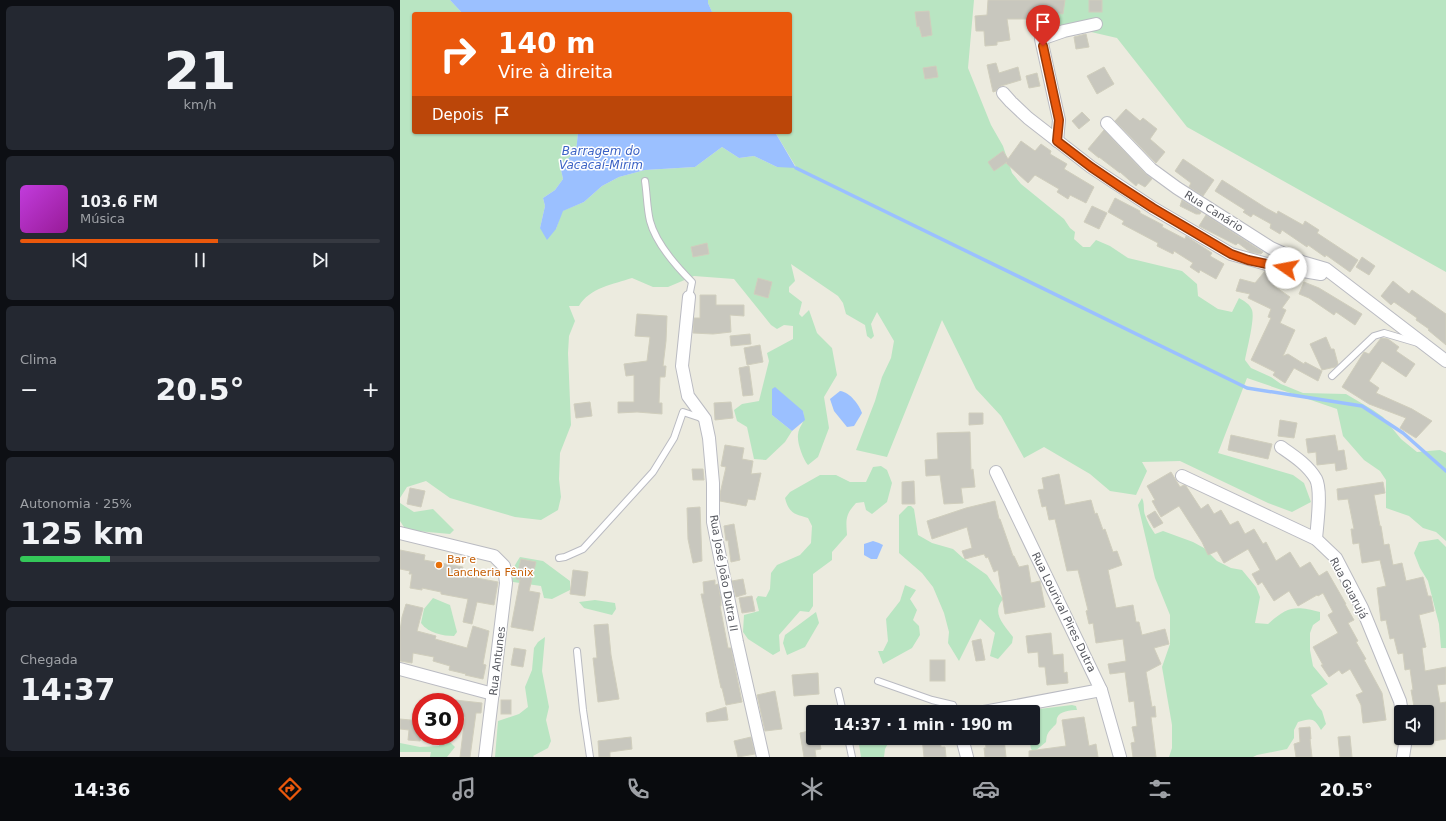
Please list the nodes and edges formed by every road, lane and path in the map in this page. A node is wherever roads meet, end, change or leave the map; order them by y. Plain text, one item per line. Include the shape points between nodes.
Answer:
1 (1096, 24) dead end
2 (1003, 92) dead end
3 (1107, 123) dead end
4 (1057, 141) junction
5 (645, 181) dead end
6 (1336, 276) junction
7 (689, 297) joint
8 (1429, 347) junction
9 (1446, 361) edge
10 (1332, 376) dead end
11 (705, 419) junction
12 (1282, 447) dead end
13 (996, 472) dead end
14 (1182, 476) dead end
15 (400, 533) edge
16 (1316, 539) junction
17 (559, 558) dead end
18 (577, 651) dead end
19 (400, 670) edge
20 (878, 681) dead end
21 (1101, 690) junction
22 (838, 691) dead end
23 (493, 694) junction
24 (841, 705) edge
25 (953, 705) edge
26 (1021, 705) edge
27 (1401, 705) edge
28 (849, 745) edge
29 (964, 745) edge
30 (1405, 745) edge
31 (485, 757) edge
32 (590, 757) edge
33 (763, 757) edge
34 (852, 757) edge
35 (967, 757) edge
36 (1120, 757) edge
37 (1403, 757) edge

1 - 4 street via 1041,39 1059,120
2 - 4 street, Rua Canário via 1028,118
3 - 6 street, Rua Canário via 1151,169 1177,188 1271,248 1302,262 1326,269
4 - 6 street, Rua Canário via 1119,186 1231,254 1274,266
5 - 7 lane via 650,221 669,256 692,282
6 - 8 street, Rua Canário
7 - 11 street, Rua José João Dutra II via 682,366 688,396
8 - 9 street, Rua Canário
8 - 10 lane via 1384,333 1374,336
11 - 17 lane via 683,412 674,438 653,472 583,549
11 - 33 street, Rua José João Dutra II via 713,484 713,522
12 - 16 street via 1306,466 1316,480 1319,496
13 - 21 street, Rua Lourival Pires Dutra
14 - 16 street, Rua Guarujá
15 - 23 street, Rua Antunes via 494,556 504,566 506,583
16 - 27 street, Rua Guarujá via 1336,558 1362,608
18 - 32 lane
19 - 23 street
20 - 25 lane
21 - 26 street
21 - 36 street, Rua Lourival Pires Dutra
22 - 24 lane
23 - 31 street, Rua Antunes
28 - 34 lane
29 - 35 street
30 - 37 street

